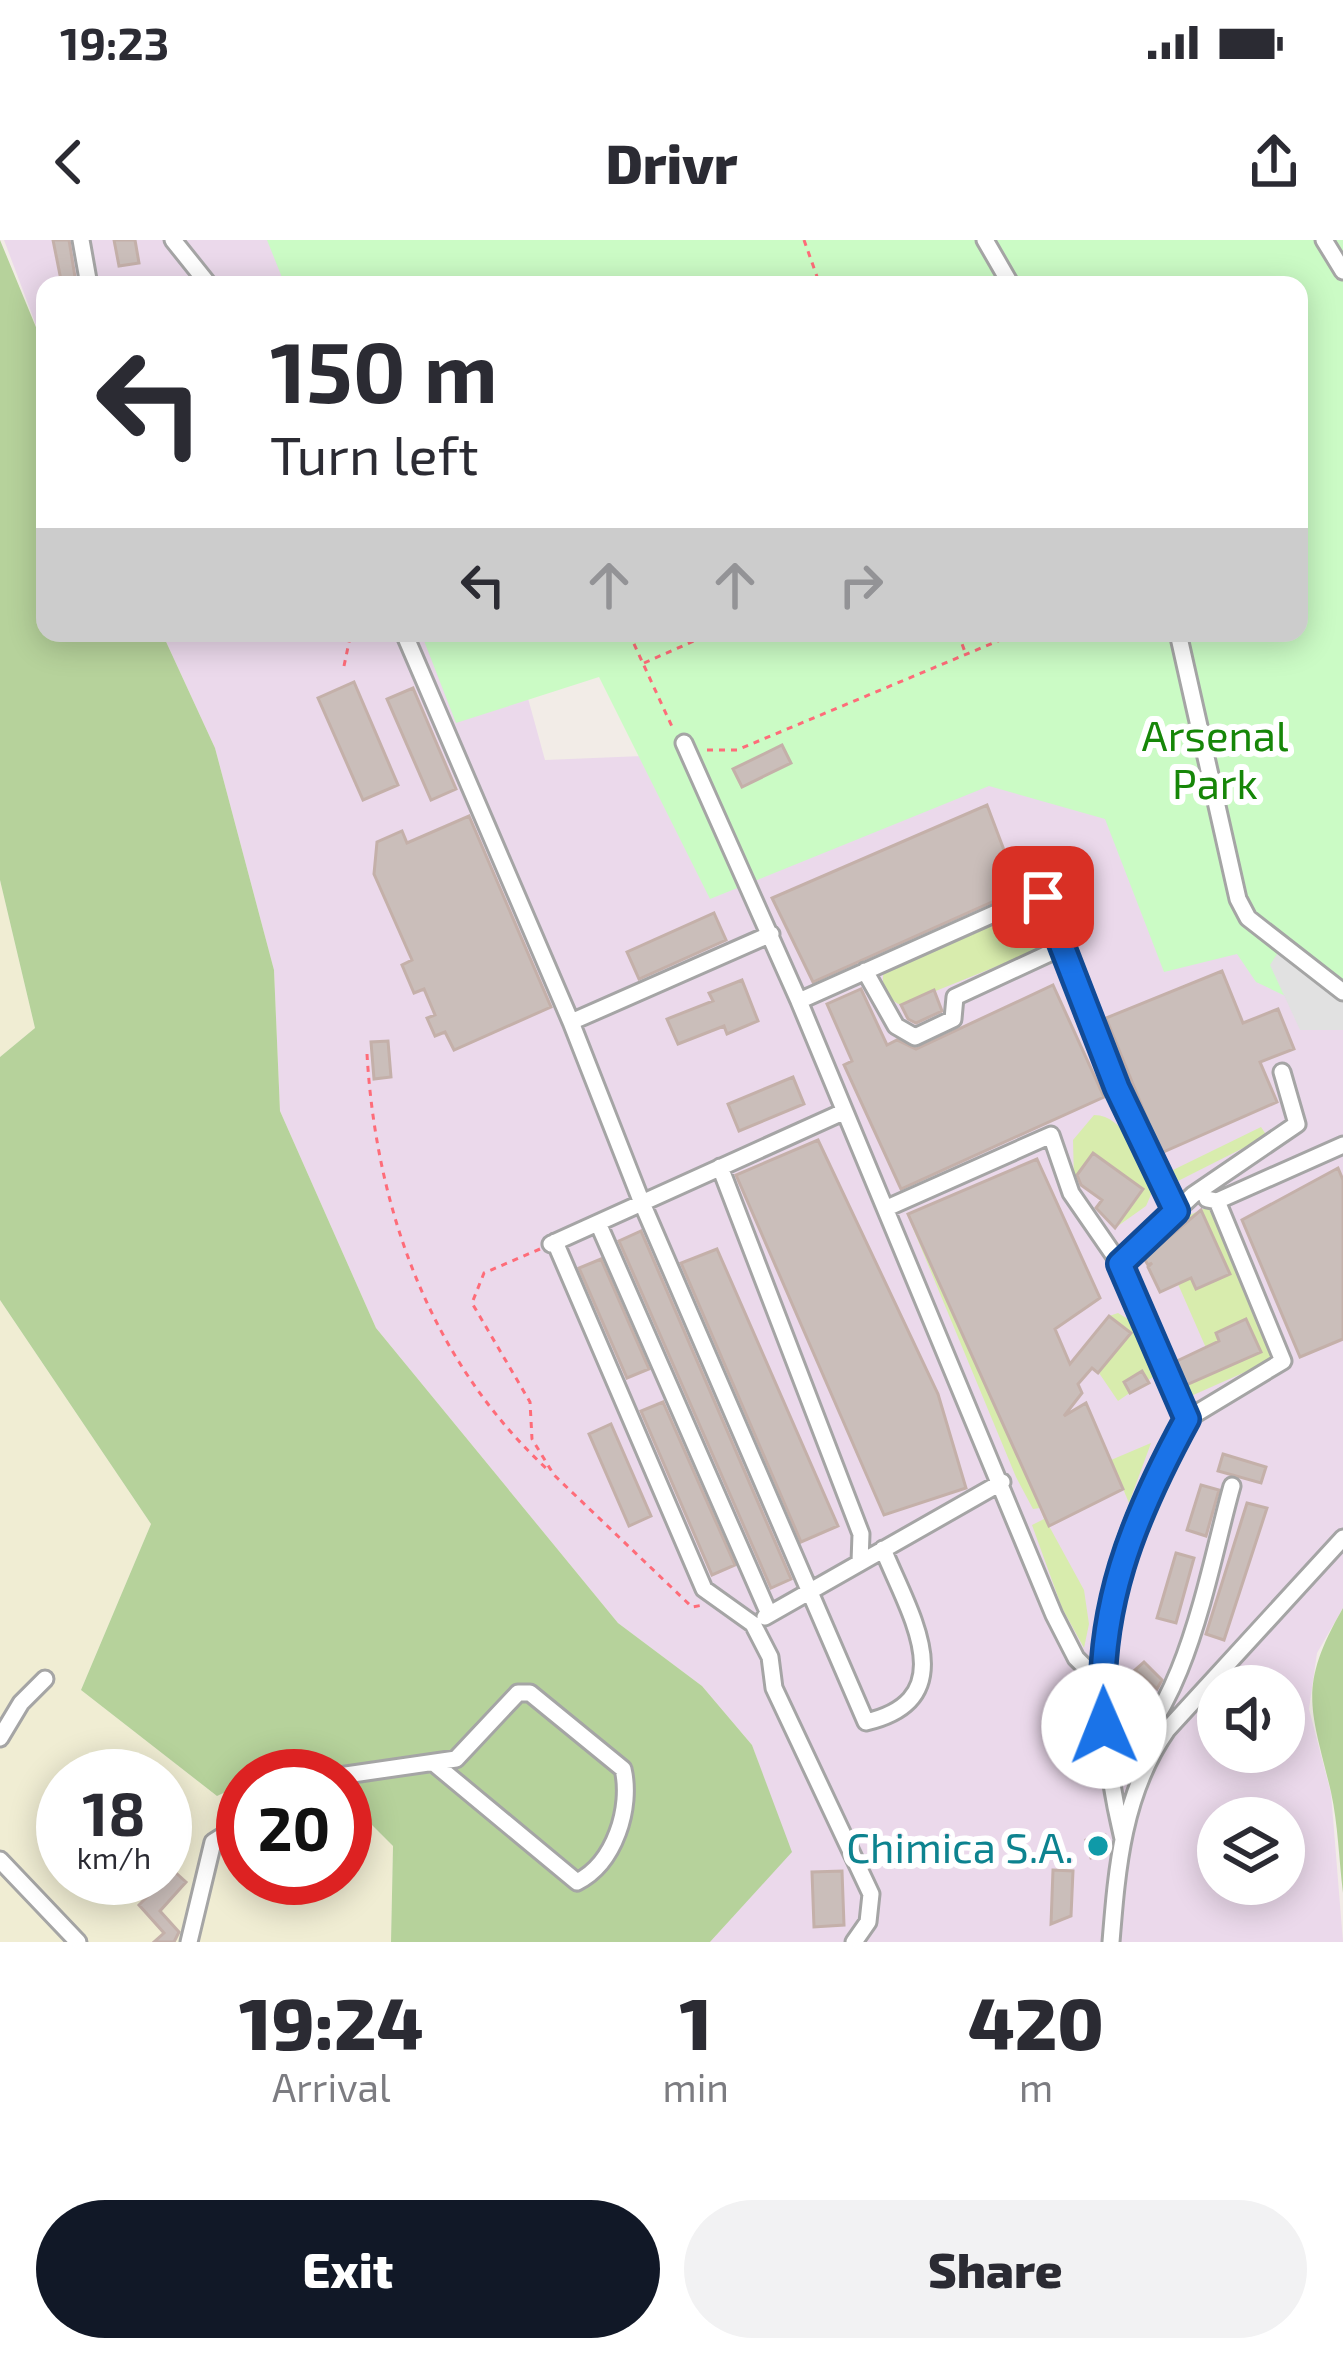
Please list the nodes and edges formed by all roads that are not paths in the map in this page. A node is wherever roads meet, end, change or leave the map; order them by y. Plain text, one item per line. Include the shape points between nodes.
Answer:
1 (81, 240) edge
2 (173, 240) edge
3 (985, 240) edge
4 (1324, 240) edge
5 (1343, 271) edge
6 (87, 276) edge
7 (202, 276) edge
8 (1006, 276) edge
9 (408, 642) edge
10 (1180, 642) edge
11 (684, 743) road end
12 (771, 934) junction
13 (1065, 946) junction
14 (865, 971) junction
15 (1343, 992) edge
16 (799, 1001) junction
17 (571, 1022) junction
18 (1282, 1072) dead end
19 (843, 1112) junction
20 (1343, 1145) edge
21 (720, 1168) junction
22 (1193, 1195) junction
23 (1217, 1201) junction
24 (642, 1203) junction
25 (887, 1208) junction
26 (1176, 1211) junction
27 (598, 1223) junction
28 (1120, 1264) junction
29 (1187, 1419) junction
30 (1002, 1482) junction
31 (1232, 1486) dead end
32 (1343, 1538) edge
33 (883, 1549) junction
34 (860, 1562) junction
35 (810, 1591) junction
36 (770, 1614) junction
37 (753, 1624) junction
38 (45, 1679) dead end
39 (1100, 1682) junction
40 (0, 1738) edge
41 (436, 1765) junction
42 (372, 1768) edge
43 (1107, 1770) junction
44 (1123, 1839) junction
45 (216, 1841) edge
46 (0, 1861) edge
47 (78, 1942) edge
48 (189, 1942) edge
49 (854, 1942) edge
50 (1111, 1942) edge

1 - 6 street
2 - 7 street
3 - 8 street
4 - 5 street
9 - 17 street
10 - 15 street via 1238,899 1248,918
11 - 12 street
12 - 16 street
12 - 17 street
13 - 14 street via 1050,906 1034,896
13 - 14 street via 955,997 953,1018 915,1037 896,1026
13 - 26 street via 1117,1088
14 - 16 street
16 - 19 street
17 - 24 street
18 - 22 street via 1297,1124
19 - 21 street
19 - 25 street
20 - 23 street
21 - 24 street
21 - 34 street via 861,1534
22 - 23 street
22 - 26 street
23 - 29 street via 1282,1361
24 - 27 street
24 - 35 street
25 - 28 street via 1051,1135 1071,1193
25 - 30 street
26 - 28 street
27 - 36 street
27 - 37 street via 554,1243 704,1589
28 - 29 street
29 - 39 street via 1124,1546
30 - 33 street
30 - 39 street via 1054,1616
31 - 43 street via 1153,1730
32 - 44 street via 1167,1730 1145,1762
33 - 34 street
33 - 35 street via 925,1666 918,1694 893,1715 866,1722
34 - 35 street
35 - 36 street
36 - 37 street
37 - 49 street via 774,1688 872,1894 868,1922
38 - 40 street
39 - 43 street
41 - 41 street via 577,1882 609,1845 628,1805 623,1769 530,1693 518,1694 456,1759
41 - 42 street
43 - 44 street
44 - 50 street
45 - 48 street
46 - 47 street

